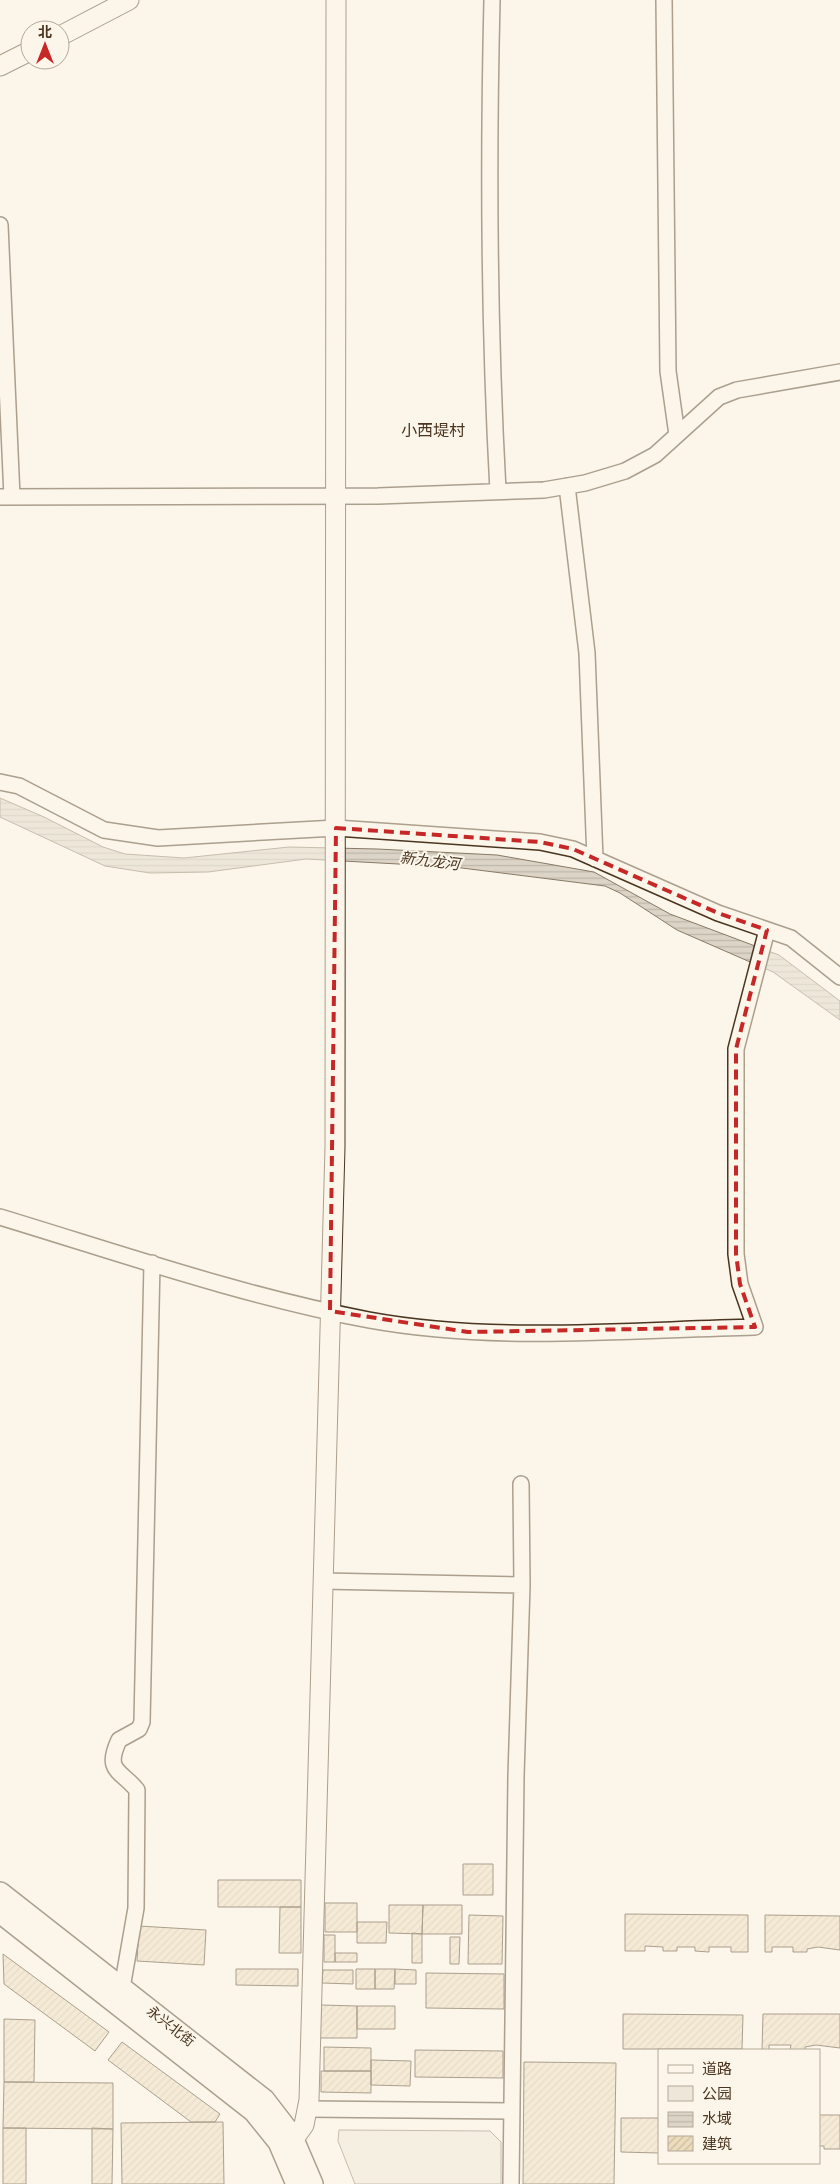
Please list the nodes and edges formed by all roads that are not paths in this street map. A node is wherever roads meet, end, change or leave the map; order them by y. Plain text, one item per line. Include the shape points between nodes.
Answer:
1 (129, 0) edge
2 (336, 0) edge
3 (492, 0) edge
4 (664, 0) edge
5 (70, 31) edge
6 (20, 56) edge
7 (0, 66) edge
8 (0, 225) edge
9 (840, 372) edge
10 (676, 435) junction
11 (567, 486) junction
12 (498, 491) junction
13 (336, 496) junction
14 (6, 497) edge
15 (0, 782) edge
16 (336, 828) junction
17 (595, 859) junction
18 (767, 930) junction
19 (840, 977) edge
20 (0, 1217) edge
21 (152, 1263) junction
22 (330, 1311) junction
23 (521, 1484) dead end
24 (322, 1581) junction
25 (522, 1585) junction
26 (0, 1893) edge
27 (0, 1912) edge
28 (122, 1988) junction
29 (308, 2109) junction
30 (512, 2112) junction
31 (286, 2141) junction
32 (308, 2182) edge
33 (281, 2184) edge
34 (511, 2184) edge

1 - 5 street
2 - 13 street
3 - 12 street via 489,119
4 - 10 street via 668,371
6 - 7 street
8 - 14 street
9 - 10 street via 719,397
10 - 11 street via 655,455 625,471
11 - 12 street
11 - 17 street via 587,653
12 - 13 street
13 - 14 street
13 - 16 street
15 - 16 street via 19,786 104,830 158,838
16 - 17 street via 540,842 573,849
16 - 22 street via 335,1137
17 - 18 street via 726,917
18 - 19 street via 791,938
18 - 22 street via 736,1049 736,1254 740,1284 755,1327 468,1332 370,1320
20 - 21 street
21 - 22 street via 241,1290
21 - 28 street via 142,1722 139,1729 119,1740 114,1757 118,1773 137,1790 136,1908
22 - 24 street
23 - 25 street
24 - 25 street
24 - 29 street
25 - 30 street
26 - 28 main road, 永兴北街
27 - 31 main road, 永兴北街 via 223,2085
28 - 31 main road, 永兴北街 via 264,2100 279,2117
29 - 30 street
29 - 31 street via 304,2125
30 - 34 street
31 - 32 main road, 永兴北街
31 - 33 main road

